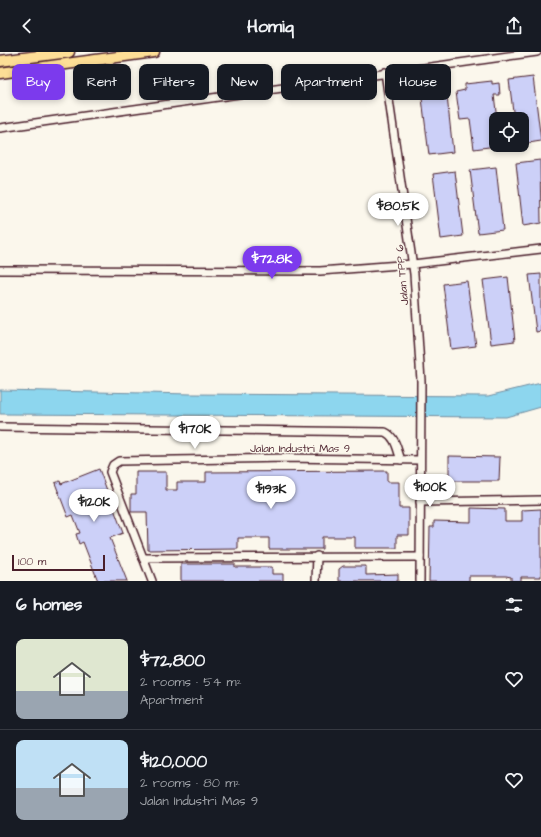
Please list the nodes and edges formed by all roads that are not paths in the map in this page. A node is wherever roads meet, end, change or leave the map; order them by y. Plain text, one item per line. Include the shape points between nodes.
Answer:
1 (69, 52) edge
2 (154, 52) edge
3 (537, 52) edge
4 (0, 61) edge
5 (446, 64) edge
6 (385, 72) edge
7 (0, 73) edge
8 (390, 100) edge
9 (0, 128) edge
10 (541, 249) edge
11 (413, 264) junction
12 (0, 270) edge
13 (0, 427) edge
14 (401, 460) junction
15 (420, 460) junction
16 (541, 500) edge
17 (420, 502) junction
18 (317, 556) junction
19 (420, 557) junction
20 (143, 558) junction
21 (152, 581) edge
22 (316, 581) edge
23 (420, 581) edge

1 - 4 highway
2 - 7 highway
3 - 5 street
6 - 9 street
8 - 11 street, Jalan TPP 6
10 - 11 street
11 - 12 street via 320,271
11 - 15 street, Jalan TPP 6 via 421,381
13 - 14 street via 386,432 394,439
14 - 15 street, Jalan Industri Mas 9
14 - 20 street, Jalan Industri Mas 9 via 285,458 119,461 113,465 110,472
15 - 17 street, Jalan TPP 6
16 - 17 street
17 - 19 street, Jalan TPP 6
18 - 19 street
18 - 20 street
18 - 22 street
19 - 23 street, Jalan TPP 6
20 - 21 street, Jalan Industri Mas 9

